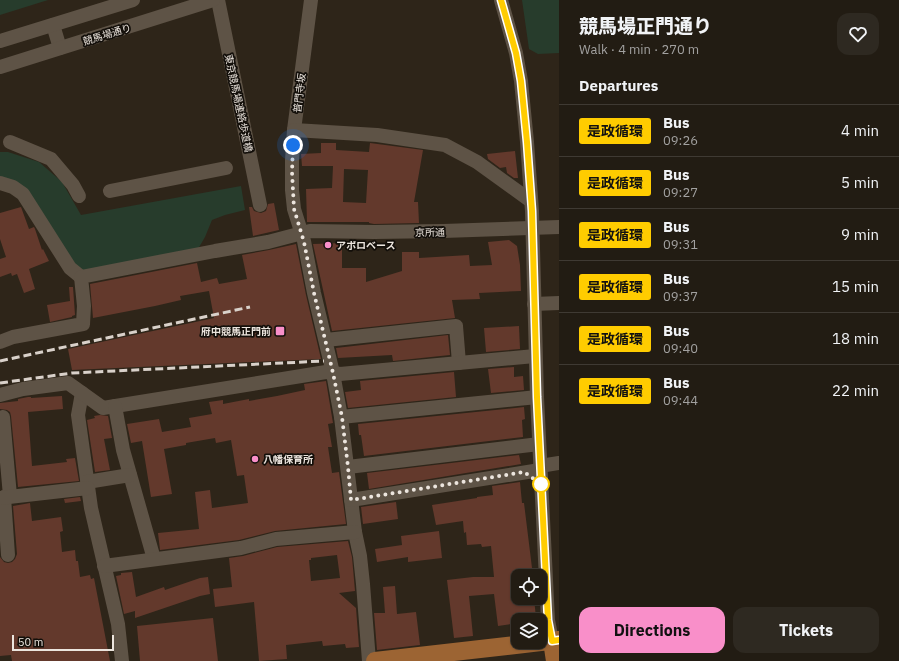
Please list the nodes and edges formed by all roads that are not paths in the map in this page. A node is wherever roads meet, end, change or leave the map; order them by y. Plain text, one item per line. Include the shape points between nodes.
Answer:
1 (133, 0) edge
2 (214, 0) edge
3 (218, 0) edge
4 (311, 0) edge
5 (501, 0) edge
6 (53, 25) junction
7 (0, 42) edge
8 (60, 48) junction
9 (0, 67) edge
10 (294, 130) junction
11 (10, 142) dead end
12 (226, 168) dead end
13 (0, 183) edge
14 (110, 191) dead end
15 (79, 196) dead end
16 (531, 201) junction
17 (260, 205) dead end
18 (559, 227) edge
19 (532, 228) junction
20 (301, 234) junction
21 (81, 276) junction
22 (559, 303) edge
23 (534, 304) junction
24 (326, 340) junction
25 (0, 342) edge
26 (535, 356) junction
27 (459, 363) junction
28 (333, 373) junction
29 (82, 393) junction
30 (0, 395) edge
31 (537, 397) junction
32 (115, 406) junction
33 (3, 417) dead end
34 (342, 417) junction
35 (539, 444) junction
36 (559, 463) edge
37 (348, 467) junction
38 (540, 468) junction
39 (130, 475) junction
40 (88, 485) junction
41 (5, 497) edge
42 (351, 500) junction
43 (355, 532) junction
44 (8, 555) dead end
45 (154, 559) junction
46 (104, 566) junction
47 (555, 640) edge
48 (122, 661) edge
49 (369, 661) edge
50 (375, 661) edge
51 (555, 661) edge

1 - 6 street
2 - 8 street, 競馬場通り
3 - 17 street, 東京競馬場連絡歩道橋
4 - 10 street, 普門寺坂
5 - 16 street via 522,86
6 - 7 street
6 - 8 street
8 - 9 street, 競馬場通り
10 - 16 street via 377,135 445,145 477,162
10 - 20 street, 普門寺坂 via 292,190
11 - 15 street via 51,159
12 - 14 street
13 - 21 street via 14,187 23,194 70,268
16 - 19 street
18 - 19 street, 京所通
19 - 20 street, 京所通 via 310,231
19 - 23 street
20 - 21 street, 京所通 via 268,243
20 - 24 street, 普門寺坂
21 - 25 street via 83,324 13,337
22 - 23 street
23 - 26 street
24 - 27 street via 456,326
24 - 28 street, 普門寺坂
26 - 27 street
26 - 31 street
27 - 28 street
28 - 32 street via 326,372
28 - 34 street, 普門寺坂
29 - 30 street via 68,383
29 - 32 street via 103,408
29 - 40 street via 78,415
31 - 34 street
31 - 35 street
32 - 39 street
33 - 41 street
34 - 37 street, 普門寺坂
35 - 37 street
35 - 38 street
36 - 38 street
37 - 42 street, 普門寺坂
38 - 42 street
38 - 47 street via 548,620
39 - 40 street
39 - 45 street
40 - 41 street
40 - 46 street via 90,508
41 - 44 street
42 - 43 street, 普門寺坂
43 - 45 street via 276,539 241,548
43 - 49 street, 普門寺坂 via 360,556
45 - 46 street
46 - 48 street via 118,624
47 - 50 main road
47 - 51 main road

